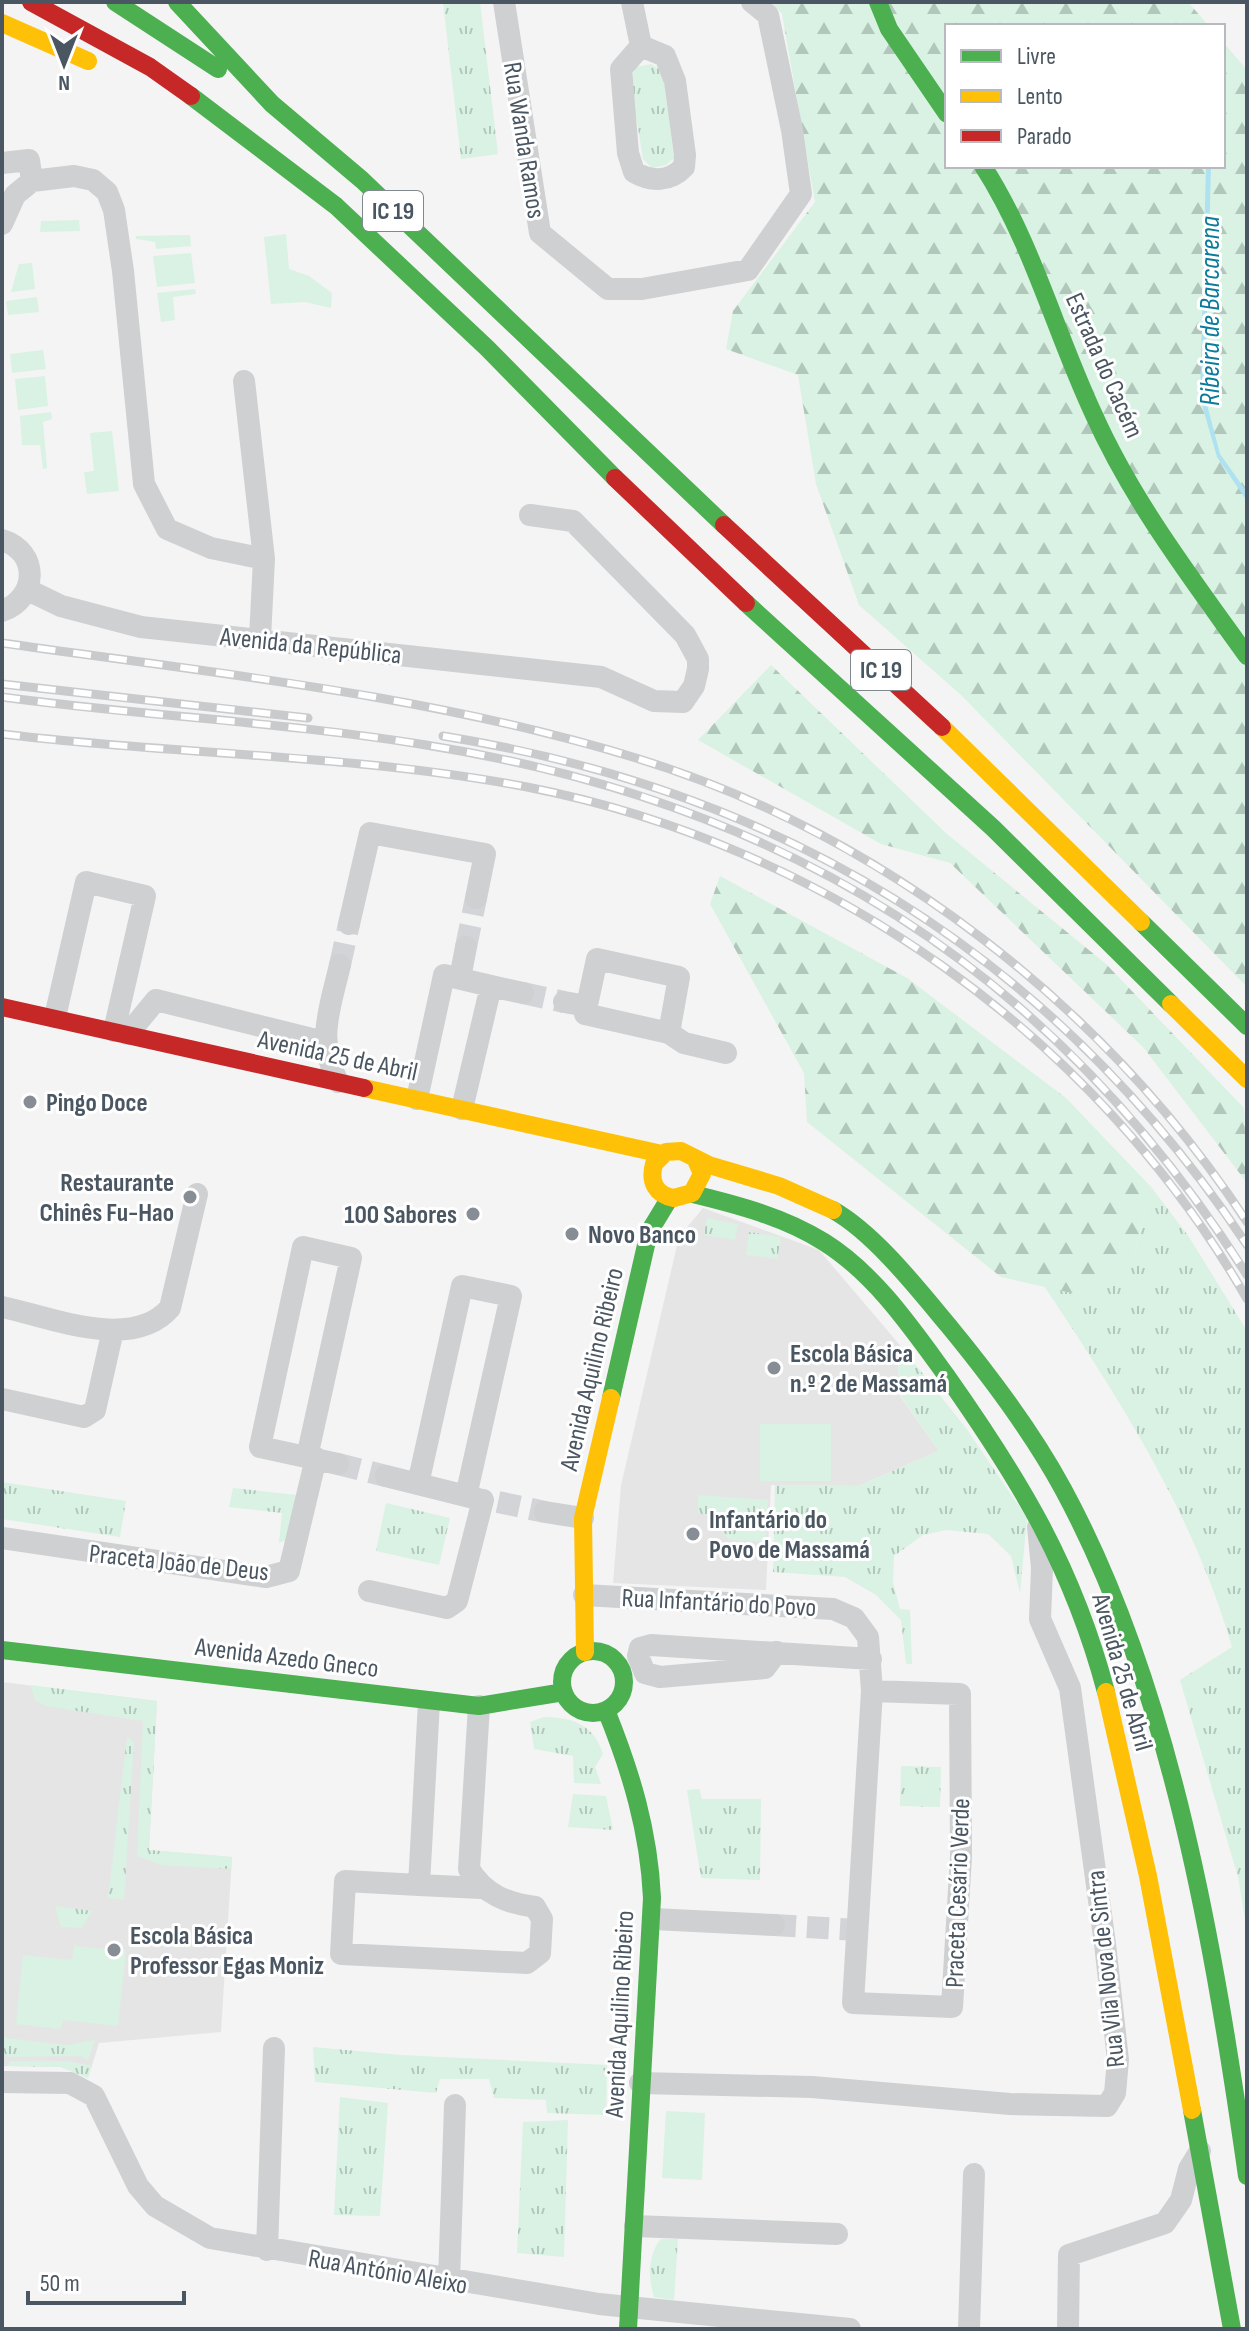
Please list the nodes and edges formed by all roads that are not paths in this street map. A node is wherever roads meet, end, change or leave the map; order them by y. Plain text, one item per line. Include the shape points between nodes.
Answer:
1 (31, 2) edge
2 (115, 2) edge
3 (177, 2) edge
4 (504, 2) edge
5 (632, 2) edge
6 (752, 2) edge
7 (878, 2) edge
8 (2, 23) edge
9 (641, 46) junction
10 (110, 72) dead end
11 (152, 92) dead end
12 (272, 104) junction
13 (945, 111) edge
14 (251, 139) junction
15 (2, 163) edge
16 (984, 168) edge
17 (32, 181) junction
18 (2, 224) edge
19 (244, 381) dead end
20 (530, 515) dead end
21 (2, 540) edge
22 (264, 559) junction
23 (28, 590) junction
24 (2, 611) edge
25 (260, 638) junction
26 (1247, 656) edge
27 (476, 898) tunnel mouth
28 (349, 924) tunnel mouth
29 (466, 947) tunnel mouth
30 (340, 965) tunnel mouth
31 (460, 978) junction
32 (491, 986) junction
33 (523, 993) tunnel mouth
34 (564, 1002) tunnel mouth
35 (587, 1006) junction
36 (2, 1007) edge
37 (55, 1017) junction
38 (2, 1025) edge
39 (1247, 1026) edge
40 (121, 1033) junction
41 (669, 1033) junction
42 (324, 1042) junction
43 (726, 1053) dead end
44 (1247, 1079) edge
45 (338, 1082) junction
46 (417, 1099) junction
47 (462, 1109) junction
48 (662, 1154) junction
49 (587, 1157) dead end
50 (696, 1160) junction
51 (629, 1166) dead end
52 (651, 1173) junction
53 (197, 1194) dead end
54 (693, 1194) junction
55 (669, 1199) junction
56 (2, 1307) edge
57 (113, 1330) junction
58 (2, 1399) edge
59 (321, 1460) junction
60 (386, 1476) tunnel mouth
61 (418, 1484) junction
62 (482, 1499) junction
63 (545, 1512) tunnel mouth
64 (1036, 1514) junction
65 (583, 1518) junction
66 (2, 1538) edge
67 (369, 1591) dead end
68 (584, 1595) junction
69 (2, 1650) edge
70 (585, 1652) junction
71 (871, 1659) junction
72 (634, 1673) junction
73 (872, 1691) junction
74 (564, 1692) junction
75 (429, 1702) junction
76 (479, 1706) junction
77 (606, 1710) junction
78 (419, 1885) junction
79 (481, 1888) junction
80 (653, 1919) junction
81 (774, 1925) tunnel mouth
82 (274, 2048) dead end
83 (2, 2082) edge
84 (640, 2083) junction
85 (455, 2105) dead end
86 (1200, 2151) junction
87 (974, 2174) dead end
88 (1247, 2176) edge
89 (635, 2226) junction
90 (837, 2234) dead end
91 (267, 2250) junction
92 (449, 2281) junction
93 (629, 2318) edge
94 (850, 2329) edge
95 (969, 2329) edge
96 (1068, 2329) edge
97 (1232, 2329) edge

1 - 14 main road, IC 19 via 150,67
2 - 12 main road, IC 19
3 - 12 main road
4 - 6 street, Rua Wanda Ramos via 540,233 608,289 642,289 748,270 801,194 768,15
5 - 9 street
7 - 13 main road via 889,29
8 - 10 main road
9 - 9 street via 621,69 628,153 634,172 642,177 670,177 684,167 685,155 675,81 665,56
11 - 14 main road
12 - 39 main road, IC 19 via 362,180 967,750
14 - 44 main road, IC 19 via 336,206 487,348 660,524 993,828
15 - 17 street via 29,160
16 - 26 main road, Estrada do Cacém via 1018,227 1094,416 1133,485
17 - 18 street via 15,195
17 - 22 street via 74,176 93,180 107,192 123,271 144,484 167,529 211,548
19 - 22 street
20 - 25 street, Avenida da República via 573,521 685,635 698,659 696,682 683,702 654,701 601,677
21 - 23 street via 27,558
22 - 25 street
23 - 24 street via 22,600
23 - 25 street, Avenida da República via 61,606 141,627
27 - 28 street via 485,854 370,833
29 - 31 street
30 - 42 street
31 - 32 street
31 - 46 street via 444,975
32 - 33 street
32 - 47 street
34 - 35 street
35 - 41 street via 585,1014
35 - 41 street via 597,959 679,977
36 - 37 main road, Avenida 25 de Abril
37 - 40 main road, Avenida 25 de Abril
37 - 40 street via 86,882 145,896
38 - 49 main road, Avenida 25 de Abril
40 - 42 street via 156,1000
40 - 45 main road, Avenida 25 de Abril
41 - 43 street via 684,1043
42 - 45 street
45 - 46 main road, Avenida 25 de Abril
46 - 47 main road, Avenida 25 de Abril
47 - 48 main road, Avenida 25 de Abril
48 - 50 main road, Avenida 25 de Abril via 677,1150
48 - 52 main road
50 - 54 main road via 702,1174
50 - 88 main road, Avenida 25 de Abril via 775,1184 841,1214 886,1256 948,1323 1025,1424 1082,1524 1123,1615 1170,1780 1202,1908
51 - 52 main road
52 - 55 main road via 656,1189
53 - 57 street via 170,1308 159,1321
54 - 55 main road, Avenida 25 de Abril
54 - 64 main road, Avenida 25 de Abril via 764,1213 813,1237 868,1280 923,1342
55 - 65 main road, Avenida Aquilino Ribeiro via 649,1232
56 - 57 street
57 - 58 street via 95,1410 84,1417
59 - 59 street, Praceta João de Deus via 351,1258 303,1247 260,1447
59 - 66 street, Praceta João de Deus via 289,1571 266,1577
60 - 61 street
61 - 62 street
61 - 62 street via 462,1286 511,1296
62 - 67 street via 457,1601 447,1608
63 - 65 street
64 - 84 street, Rua Vila Nova de Sintra via 1040,1619 1070,1688 1118,2060 1115,2093 1107,2106 1070,2108 812,2087
64 - 86 main road, Avenida 25 de Abril via 1088,1628 1123,1761
65 - 68 main road, Avenida Aquilino Ribeiro
68 - 70 main road, Avenida Aquilino Ribeiro
68 - 71 street, Rua Infantário do Povo via 833,1609 854,1618 868,1637
69 - 75 main road, Avenida Azedo Gneco
70 - 72 main road via 605,1653
70 - 74 main road via 569,1663
71 - 72 street, Rua Infantário do Povo via 651,1645 640,1648
71 - 73 street, Rua Infantário do Povo
72 - 77 main road
73 - 73 street, Praceta Cesário Verde via 853,2003 952,2007 961,1856 960,1694
74 - 76 main road, Avenida Azedo Gneco
74 - 77 main road via 586,1712
75 - 76 main road, Avenida Azedo Gneco
75 - 78 street
76 - 79 street via 469,1869
77 - 80 main road, Avenida Aquilino Ribeiro via 647,1824
78 - 79 street
78 - 79 street via 345,1881 341,1954 527,1963 540,1953 542,1919 535,1907
80 - 81 street
80 - 84 main road, Avenida Aquilino Ribeiro via 645,1968
82 - 91 street
83 - 91 street, Rua António Aleixo via 70,2083 94,2096 138,2186 155,2206 210,2238
84 - 89 main road, Avenida Aquilino Ribeiro
85 - 92 street
86 - 96 street via 1181,2200 1165,2223 1069,2255
86 - 97 main road, Avenida 25 de Abril
87 - 95 street
89 - 90 street
89 - 93 main road, Avenida Aquilino Ribeiro
91 - 92 street, Rua António Aleixo
92 - 93 street, Rua António Aleixo
93 - 94 street, Rua António Aleixo

